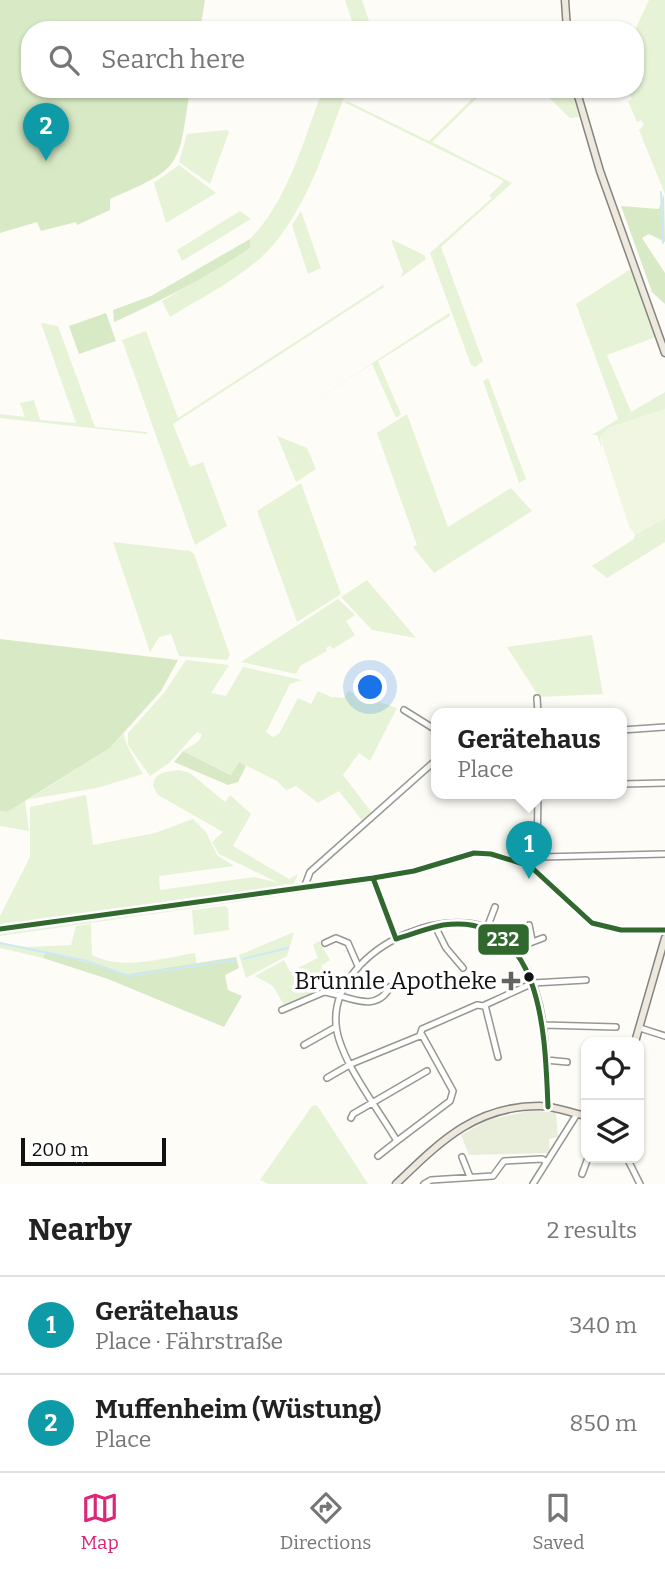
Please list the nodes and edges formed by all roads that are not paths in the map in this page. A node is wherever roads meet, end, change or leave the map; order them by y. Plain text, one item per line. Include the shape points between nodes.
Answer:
1 (565, 0) edge
2 (566, 21) edge
3 (579, 98) edge
4 (665, 353) edge
5 (537, 698) dead end
6 (538, 708) edge
7 (404, 710) dead end
8 (431, 727) edge
9 (665, 727) edge
10 (627, 730) edge
11 (431, 764) edge
12 (665, 783) edge
13 (627, 784) edge
14 (538, 799) edge
15 (665, 854) edge
16 (537, 859) junction
17 (530, 866) junction
18 (373, 878) junction
19 (304, 888) junction
20 (495, 906) dead end
21 (529, 925) dead end
22 (435, 926) junction
23 (487, 928) junction
24 (0, 929) edge
25 (665, 930) edge
26 (543, 937) dead end
27 (665, 938) edge
28 (396, 939) junction
29 (532, 940) junction
30 (325, 943) dead end
31 (514, 949) junction
32 (358, 966) junction
33 (463, 968) dead end
34 (586, 980) dead end
35 (533, 984) junction
36 (390, 987) dead end
37 (339, 996) junction
38 (484, 1006) junction
39 (282, 1010) dead end
40 (544, 1025) junction
41 (336, 1027) junction
42 (616, 1027) dead end
43 (639, 1028) junction
44 (420, 1035) junction
45 (665, 1036) edge
46 (636, 1037) edge
47 (304, 1045) dead end
48 (498, 1058) dead end
49 (546, 1060) junction
50 (567, 1062) dead end
51 (351, 1064) junction
52 (427, 1071) dead end
53 (327, 1078) dead end
54 (373, 1101) junction
55 (548, 1107) junction
56 (577, 1114) junction
57 (581, 1115) edge
58 (351, 1118) dead end
59 (397, 1141) junction
60 (378, 1156) dead end
61 (462, 1157) dead end
62 (547, 1162) junction
63 (585, 1163) edge
64 (630, 1163) edge
65 (582, 1174) dead end
66 (470, 1177) junction
67 (396, 1184) edge
68 (424, 1184) edge
69 (533, 1184) edge
70 (640, 1184) edge

1 - 2 main road
3 - 4 main road
5 - 6 street
7 - 8 street
9 - 10 street
11 - 19 street via 310,872
12 - 13 street
14 - 16 street
15 - 16 street
16 - 17 street
17 - 18 main road via 474,853
17 - 25 main road via 592,923 621,930
18 - 19 main road
18 - 28 street
19 - 24 main road
20 - 23 street
21 - 29 street
22 - 23 street via 467,923
22 - 28 street
22 - 33 street
23 - 31 street
26 - 29 street
27 - 43 main road
28 - 32 street
29 - 31 street
30 - 32 street via 336,938 348,943
31 - 35 street
32 - 37 street
34 - 35 street
35 - 38 street
35 - 40 street
36 - 37 street via 374,1001
37 - 39 street via 324,992
37 - 41 street
38 - 44 street via 434,1023
38 - 48 street
40 - 42 street
40 - 49 street
41 - 47 street
41 - 51 street
43 - 45 street
43 - 46 main road
44 - 51 street
44 - 59 street via 453,1091 452,1097
49 - 50 street
49 - 55 street
51 - 53 street
51 - 54 street
52 - 54 street
54 - 58 street
54 - 59 street
55 - 56 main road
55 - 67 main road via 476,1119 452,1132
56 - 57 main road
56 - 62 street
59 - 60 street
61 - 66 street
62 - 66 street via 504,1161 493,1176
62 - 69 street
63 - 65 street
64 - 70 street
66 - 68 street

